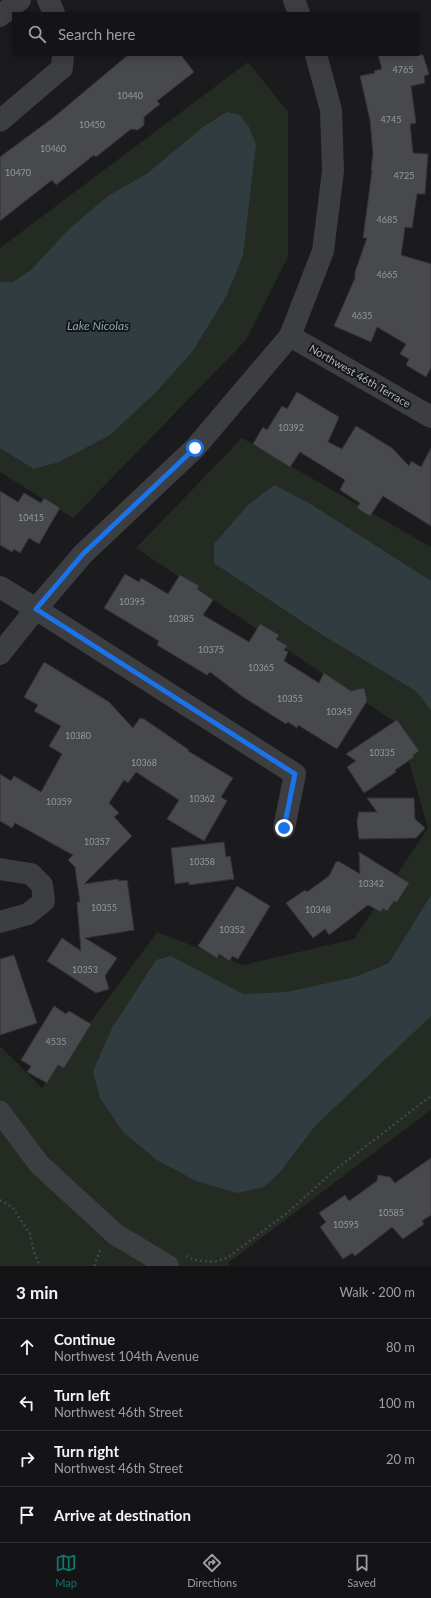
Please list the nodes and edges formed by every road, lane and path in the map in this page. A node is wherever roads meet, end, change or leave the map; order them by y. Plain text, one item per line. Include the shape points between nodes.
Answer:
1 (20, 0) edge
2 (48, 0) edge
3 (294, 0) edge
4 (54, 12) edge
5 (299, 12) edge
6 (0, 16) edge
7 (63, 56) edge
8 (316, 56) edge
9 (0, 121) edge
10 (290, 336) junction
11 (431, 416) edge
12 (0, 588) edge
13 (36, 609) junction
14 (0, 654) edge
15 (284, 828) dead end
16 (0, 869) edge
17 (0, 922) edge
18 (431, 1096) edge
19 (0, 1112) edge
20 (0, 1200) edge
21 (115, 1234) junction
22 (175, 1260) edge
23 (40, 1266) edge
24 (94, 1266) edge

1 - 6 street
2 - 4 street
3 - 5 street
7 - 9 street via 62,68
8 - 10 street via 331,110 333,171 323,251
10 - 11 street, Northwest 46th Terrace
10 - 13 street via 195,448 83,554
12 - 13 street
13 - 14 street
13 - 15 street via 295,774
16 - 17 street via 31,874 42,885 44,901 28,914
18 - 22 path via 335,1170 282,1217 227,1258 214,1262
19 - 21 street via 39,1164
20 - 23 path via 13,1208 30,1234
21 - 22 street
21 - 24 path via 107,1239

